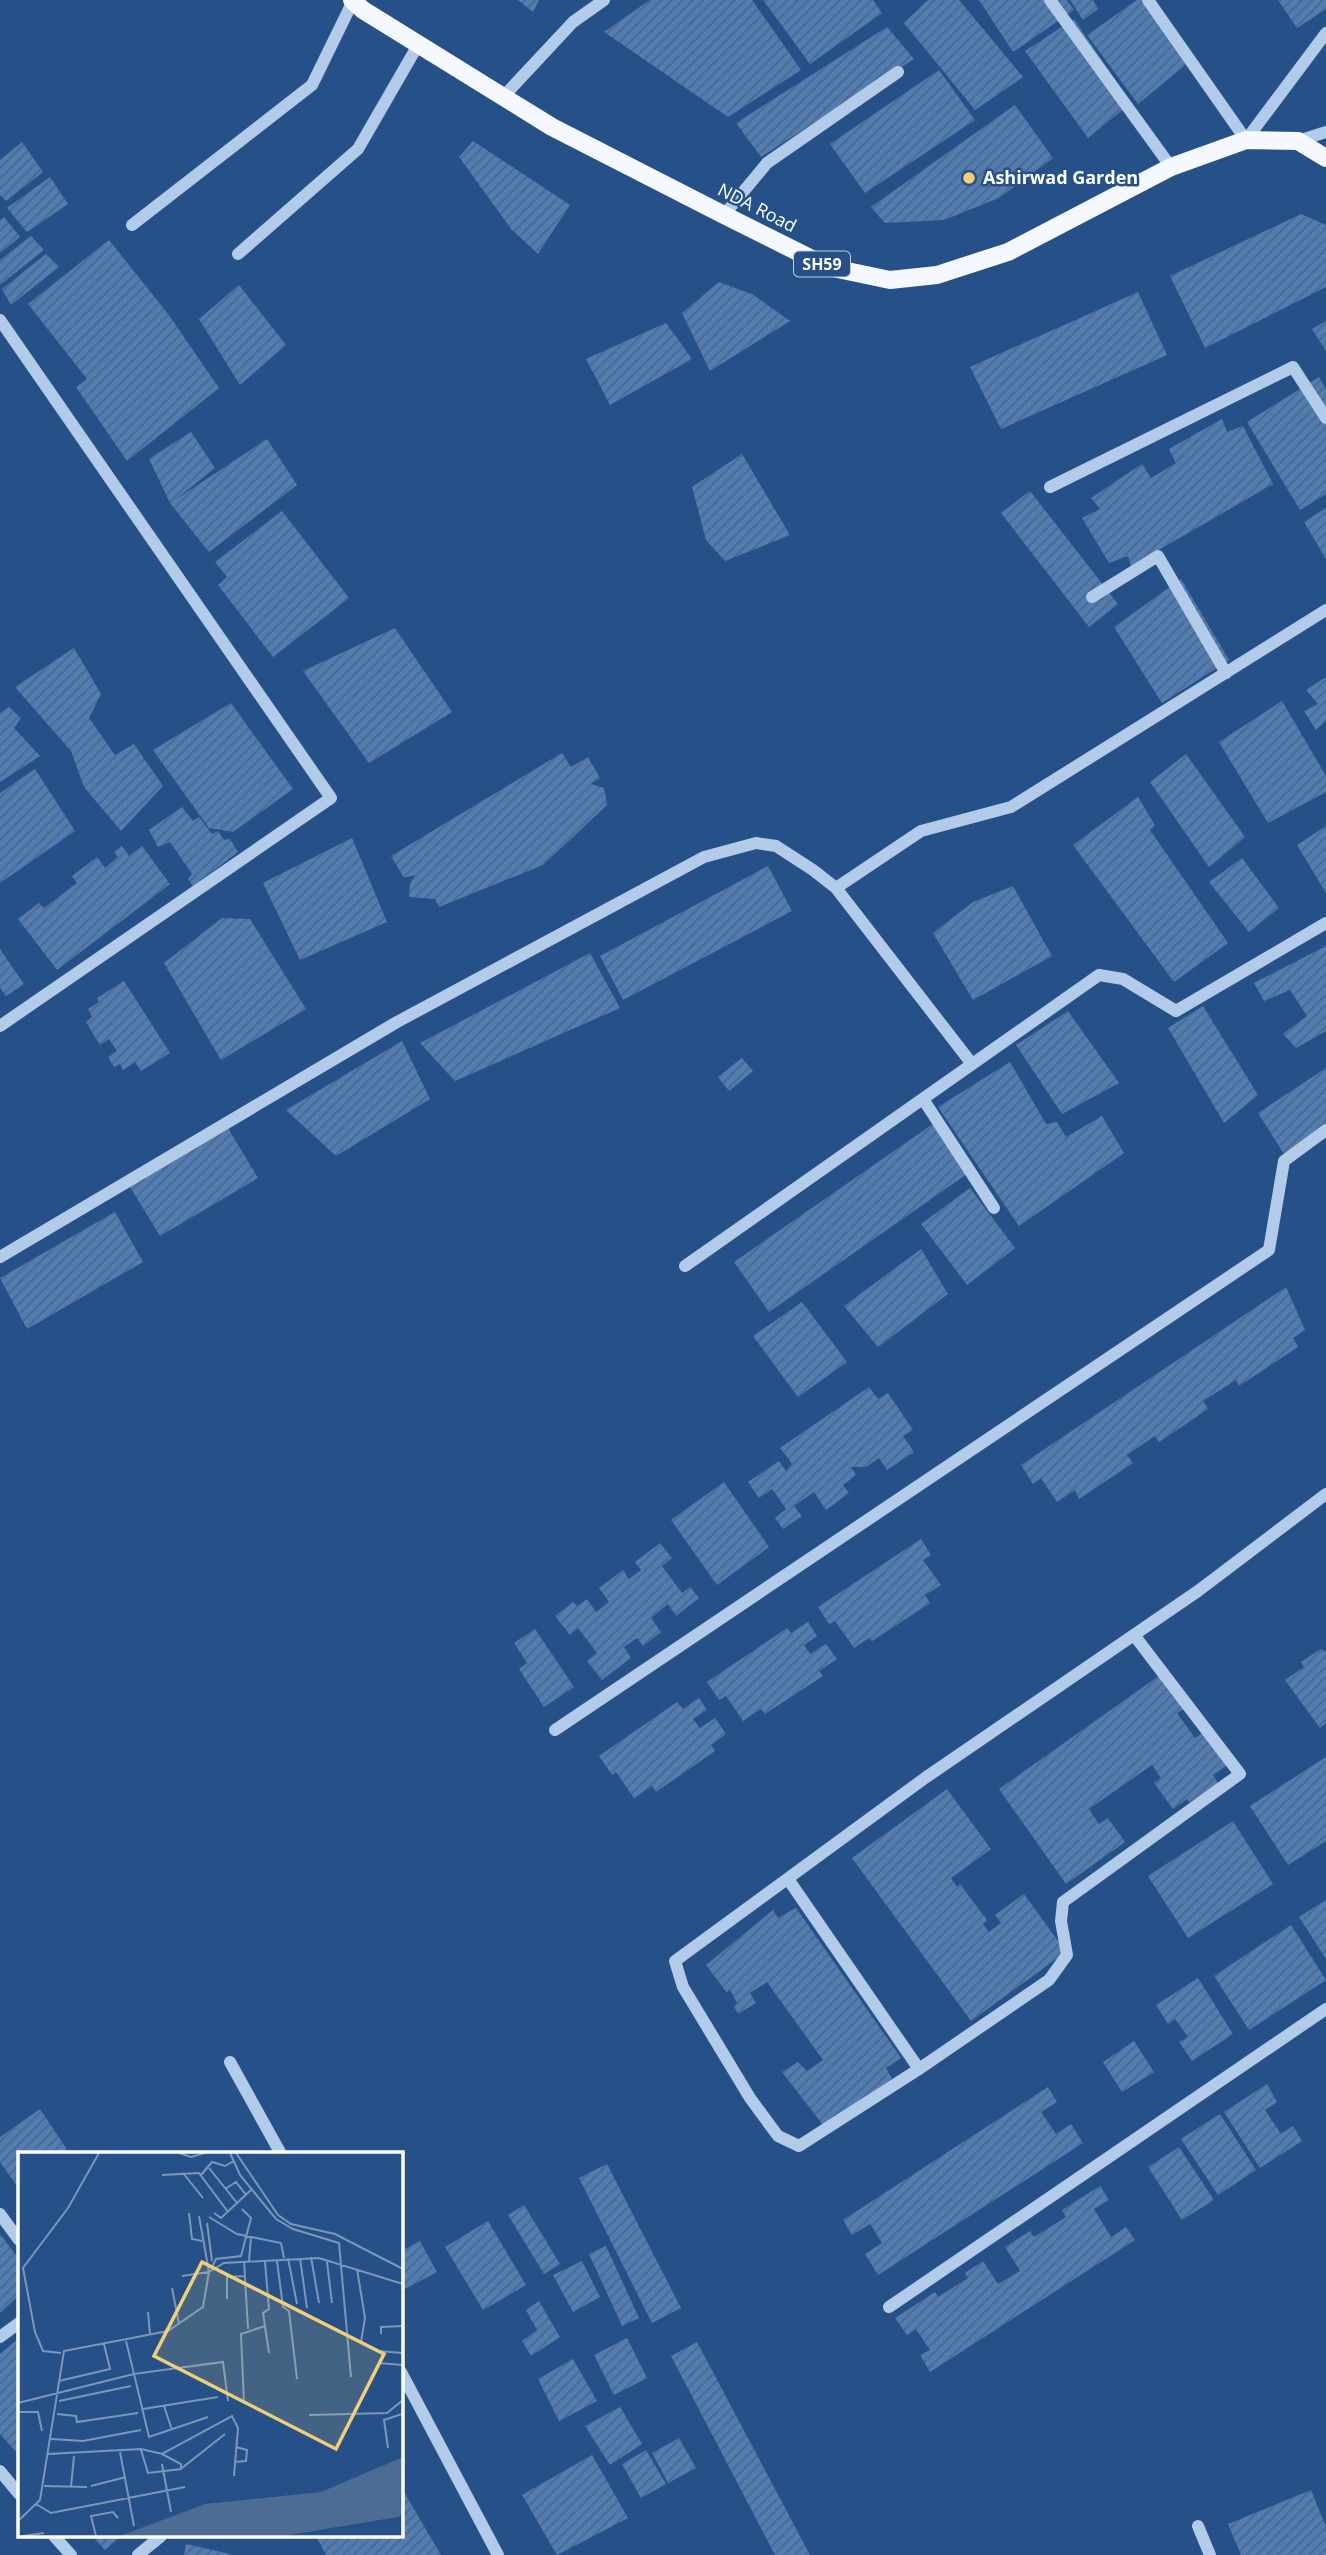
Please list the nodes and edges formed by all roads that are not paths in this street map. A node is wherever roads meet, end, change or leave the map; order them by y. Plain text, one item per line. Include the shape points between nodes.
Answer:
1 (353, 0) edge
2 (604, 0) edge
3 (1050, 0) edge
4 (1148, 0) edge
5 (1326, 33) edge
6 (418, 45) junction
7 (898, 72) dead end
8 (503, 97) junction
9 (1326, 132) edge
10 (1245, 140) junction
11 (1298, 141) junction
12 (1326, 158) edge
13 (1171, 167) junction
14 (724, 215) junction
15 (132, 225) dead end
16 (238, 254) dead end
17 (0, 320) edge
18 (1326, 418) edge
19 (1050, 487) dead end
20 (1092, 597) dead end
21 (1326, 610) edge
22 (1226, 673) junction
23 (836, 888) junction
24 (1326, 923) edge
25 (0, 1026) edge
26 (972, 1064) junction
27 (923, 1099) junction
28 (1326, 1130) edge
29 (994, 1208) dead end
30 (0, 1257) edge
31 (685, 1266) dead end
32 (1326, 1494) edge
33 (1134, 1635) junction
34 (555, 1730) dead end
35 (788, 1879) junction
36 (1326, 2009) edge
37 (230, 2062) dead end
38 (919, 2068) junction
39 (280, 2152) edge
40 (0, 2214) edge
41 (18, 2239) edge
42 (889, 2307) dead end
43 (18, 2324) edge
44 (0, 2337) edge
45 (402, 2374) edge
46 (0, 2471) edge
47 (18, 2493) edge
48 (1198, 2526) dead end
49 (56, 2538) edge
50 (159, 2538) edge
51 (71, 2555) edge
52 (138, 2555) edge
53 (498, 2555) edge
54 (1210, 2555) edge

1 - 6 main road, NDA Road / SH59
1 - 15 street via 312,85
2 - 8 street via 573,22
3 - 13 street
4 - 10 street
5 - 10 street
6 - 8 main road, NDA Road / SH59
6 - 16 street via 358,149
7 - 14 street via 767,163
8 - 14 main road, NDA Road / SH59
9 - 11 street
10 - 11 main road, NDA Road / SH59
10 - 13 main road, NDA Road / SH59
11 - 12 main road
13 - 14 main road, NDA Road / SH59 via 1008,252 937,275 890,280 828,267
17 - 25 street via 331,798
18 - 19 street via 1293,367
20 - 22 street via 1158,556
21 - 22 street
22 - 23 street via 1011,807 921,831
23 - 26 street
23 - 30 street via 776,846 756,843 704,857 397,1022
24 - 26 street via 1176,1011 1123,979 1099,975
26 - 27 street
27 - 29 street
27 - 31 street
28 - 34 street via 1284,1161 1269,1250
32 - 33 street
33 - 35 street via 925,1778
33 - 38 street via 1240,1774 1063,1902 1067,1955 1049,1980
35 - 38 street
35 - 38 street via 675,1961 683,1987 750,2098 778,2136 799,2146
36 - 42 street
37 - 39 street
40 - 41 street
43 - 44 street
45 - 53 street
46 - 47 street
48 - 54 street
49 - 51 street
50 - 52 street

